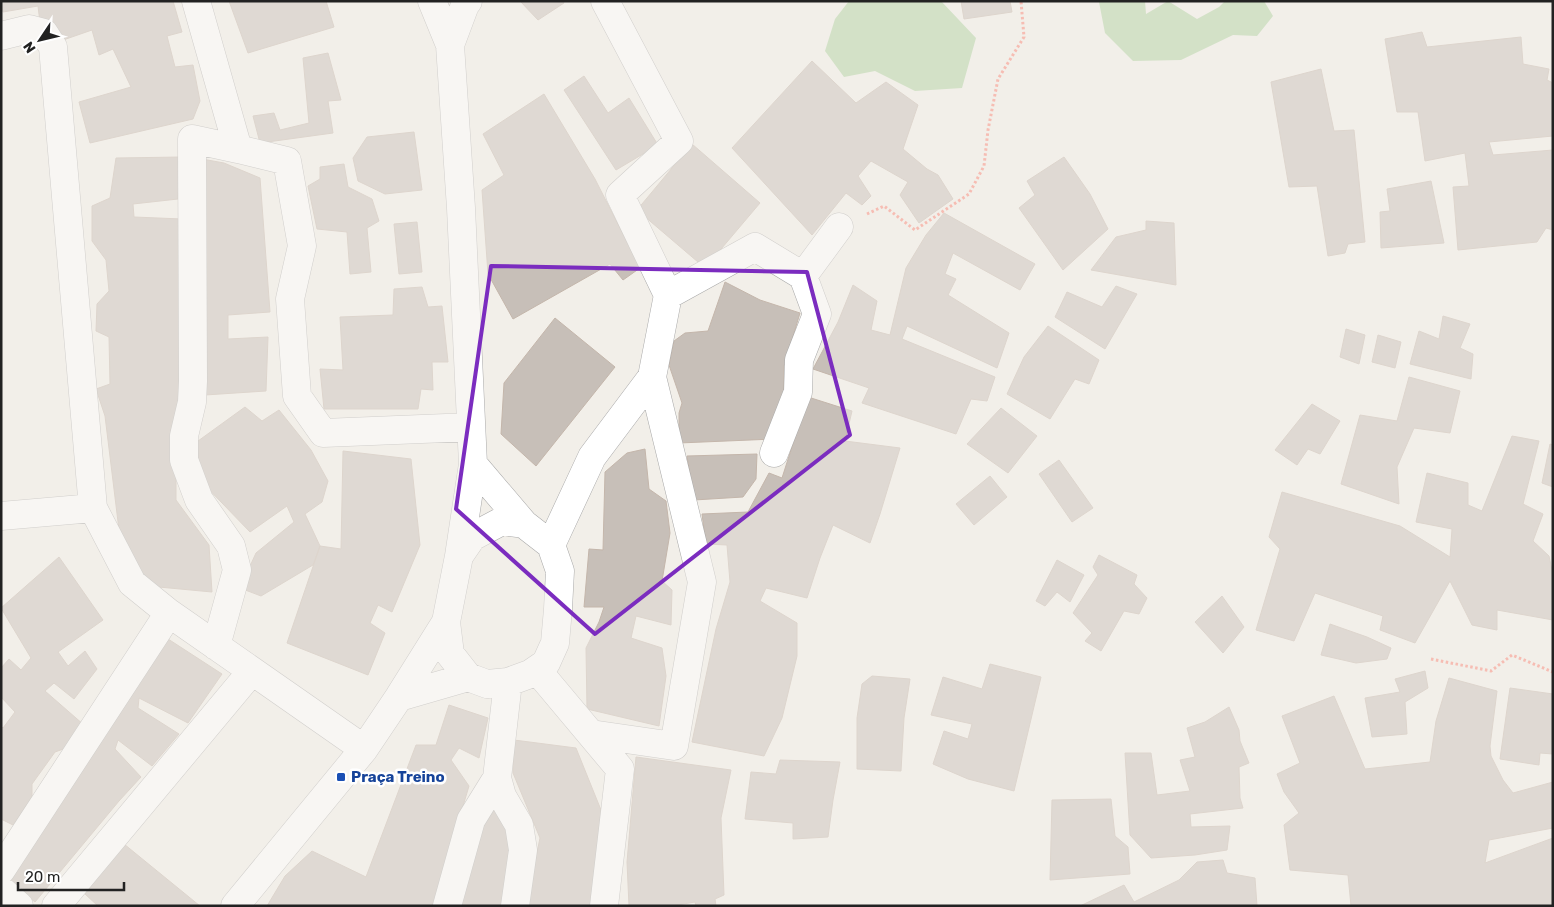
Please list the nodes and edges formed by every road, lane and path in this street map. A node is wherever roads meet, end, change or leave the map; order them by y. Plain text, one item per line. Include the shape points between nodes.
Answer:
1 (196, 1) edge
2 (432, 1) edge
3 (468, 1) edge
4 (605, 1) edge
5 (1021, 1) edge
6 (1, 36) edge
7 (450, 45) junction
8 (238, 149) junction
9 (840, 227) joint
10 (804, 276) junction
11 (668, 295) junction
12 (652, 377) junction
13 (471, 427) junction
14 (774, 453) dead end
15 (473, 464) junction
16 (93, 508) junction
17 (1, 516) edge
18 (524, 524) junction
19 (550, 545) junction
20 (459, 556) junction
21 (169, 613) junction
22 (446, 622) junction
23 (216, 646) junction
24 (1432, 659) dead end
25 (537, 670) junction
26 (252, 671) junction
27 (1553, 672) edge
28 (468, 677) junction
29 (508, 682) junction
30 (400, 697) junction
31 (592, 734) junction
32 (364, 748) junction
33 (497, 778) junction
34 (1, 870) edge
35 (1, 890) edge
36 (19, 906) edge
37 (56, 906) edge
38 (235, 906) edge
39 (446, 906) edge
40 (515, 906) edge
41 (604, 906) edge

1 - 8 street
2 - 7 street
3 - 7 street
4 - 11 street via 679,141 620,195
5 - 9 path via 1024,37 998,79 984,166 969,194 916,230 884,206
6 - 16 street via 29,29 44,33 53,47
7 - 13 street
8 - 13 street via 287,161 302,246 290,298 297,396 323,433
8 - 23 street via 192,139 193,381 184,436 184,460 199,500 231,546 237,570
9 - 10 street
10 - 11 street via 755,247
10 - 14 street via 818,314 800,360 798,392
11 - 12 street
12 - 19 street via 592,457
12 - 31 street via 702,582 674,746
13 - 15 street
15 - 18 street
15 - 20 street
16 - 17 street
16 - 21 street via 132,582
18 - 19 street
18 - 20 street via 502,521 472,537
19 - 25 street via 560,571 558,617 555,643 546,663
20 - 22 street
21 - 23 street
21 - 34 street
22 - 28 street via 450,654
22 - 30 street
23 - 26 street
24 - 27 path via 1490,671 1512,655
25 - 29 street
25 - 31 street
26 - 32 street
26 - 37 street
28 - 29 street via 487,684
28 - 30 street
29 - 33 street
30 - 32 street
31 - 41 street via 620,769
32 - 38 street
33 - 39 street via 471,820
33 - 40 street via 502,796 519,825 523,850
35 - 36 street

